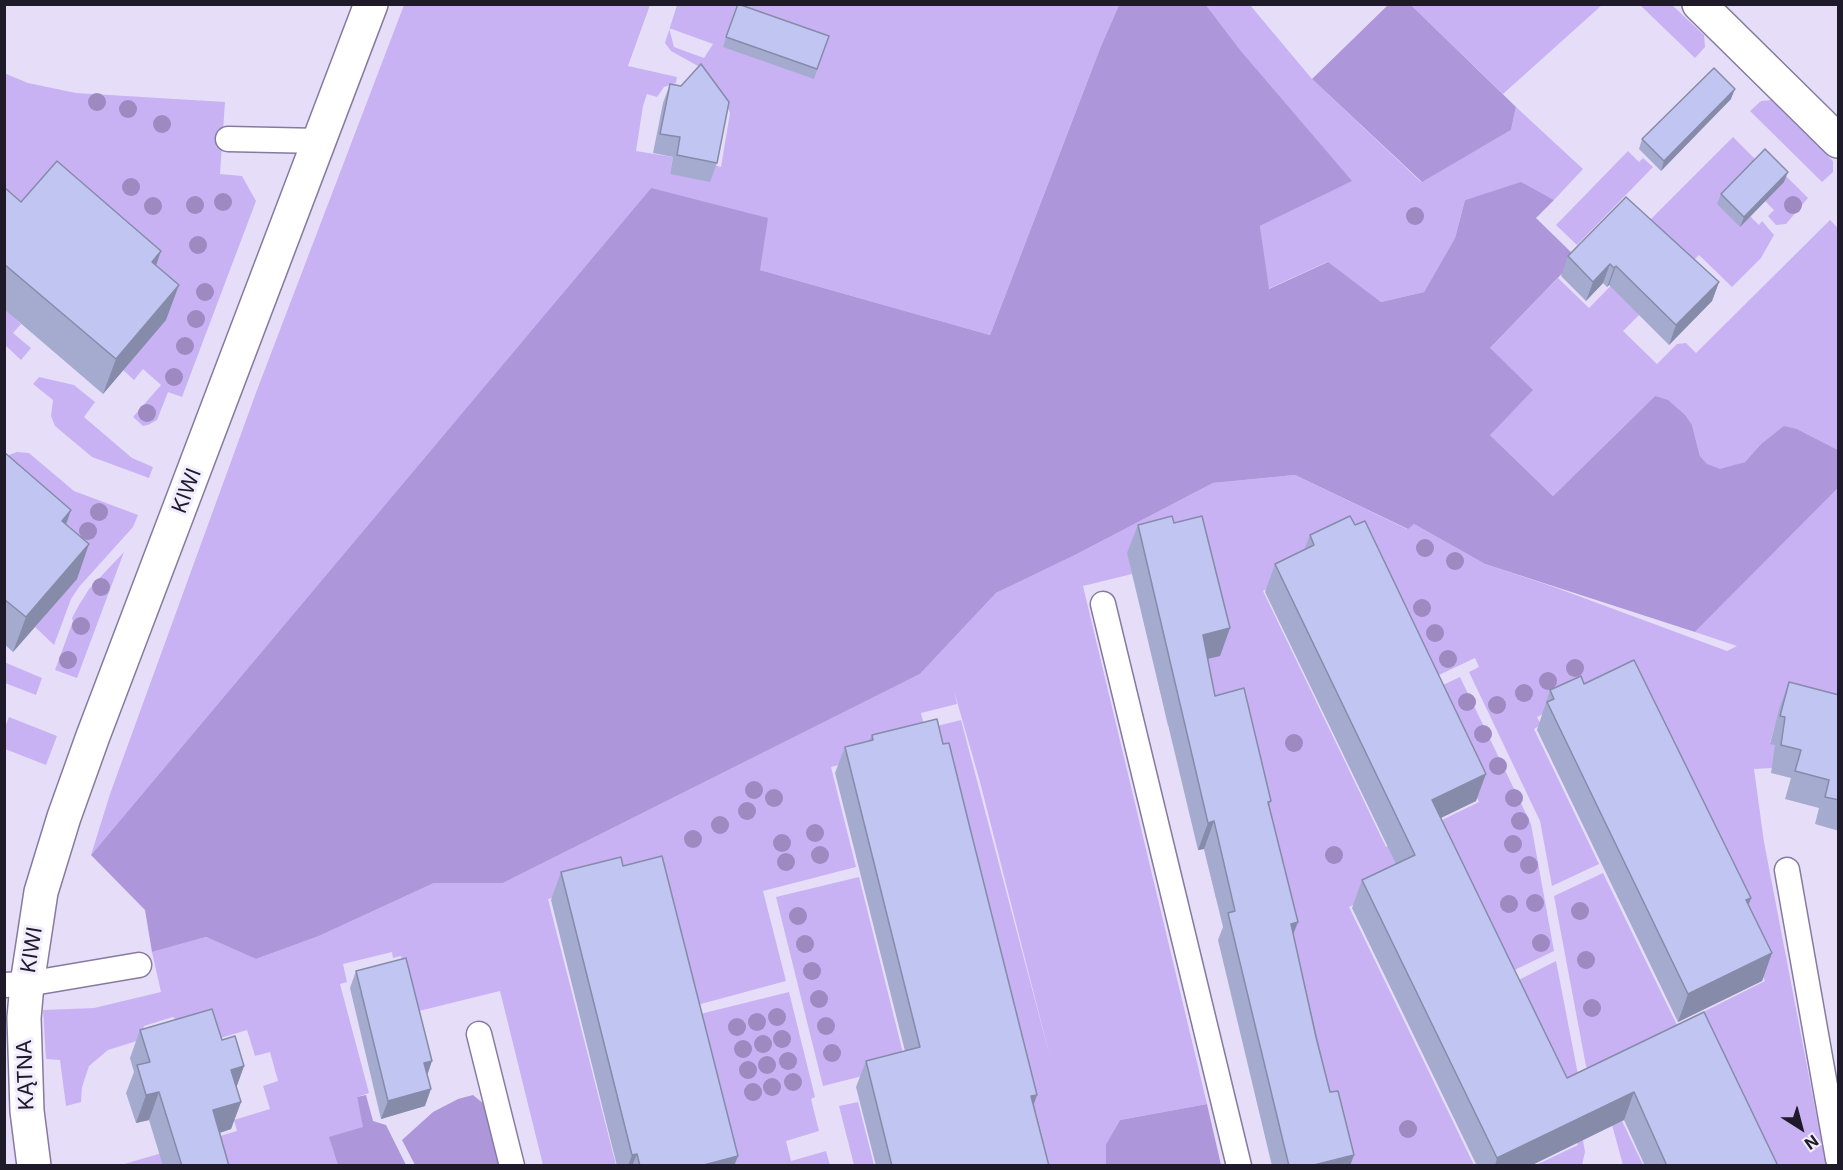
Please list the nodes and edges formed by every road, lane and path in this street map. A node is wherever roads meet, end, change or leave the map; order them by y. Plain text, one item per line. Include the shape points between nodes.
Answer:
1 (371, 4) edge
2 (1699, 4) edge
3 (228, 139) dead end
4 (320, 141) junction
5 (1839, 141) edge
6 (1103, 603) dead end
7 (1787, 870) dead end
8 (140, 965) dead end
9 (16, 985) edge
10 (479, 1034) dead end
11 (1839, 1159) edge
12 (34, 1166) edge
13 (512, 1166) edge
14 (1239, 1166) edge

1 - 4 street, KIWI
2 - 5 street
3 - 4 lane
4 - 9 street, KIWI via 64,817
6 - 14 lane
7 - 11 lane
8 - 9 lane
9 - 12 street, KĄTNA via 24,1018 27,1111
10 - 13 lane

